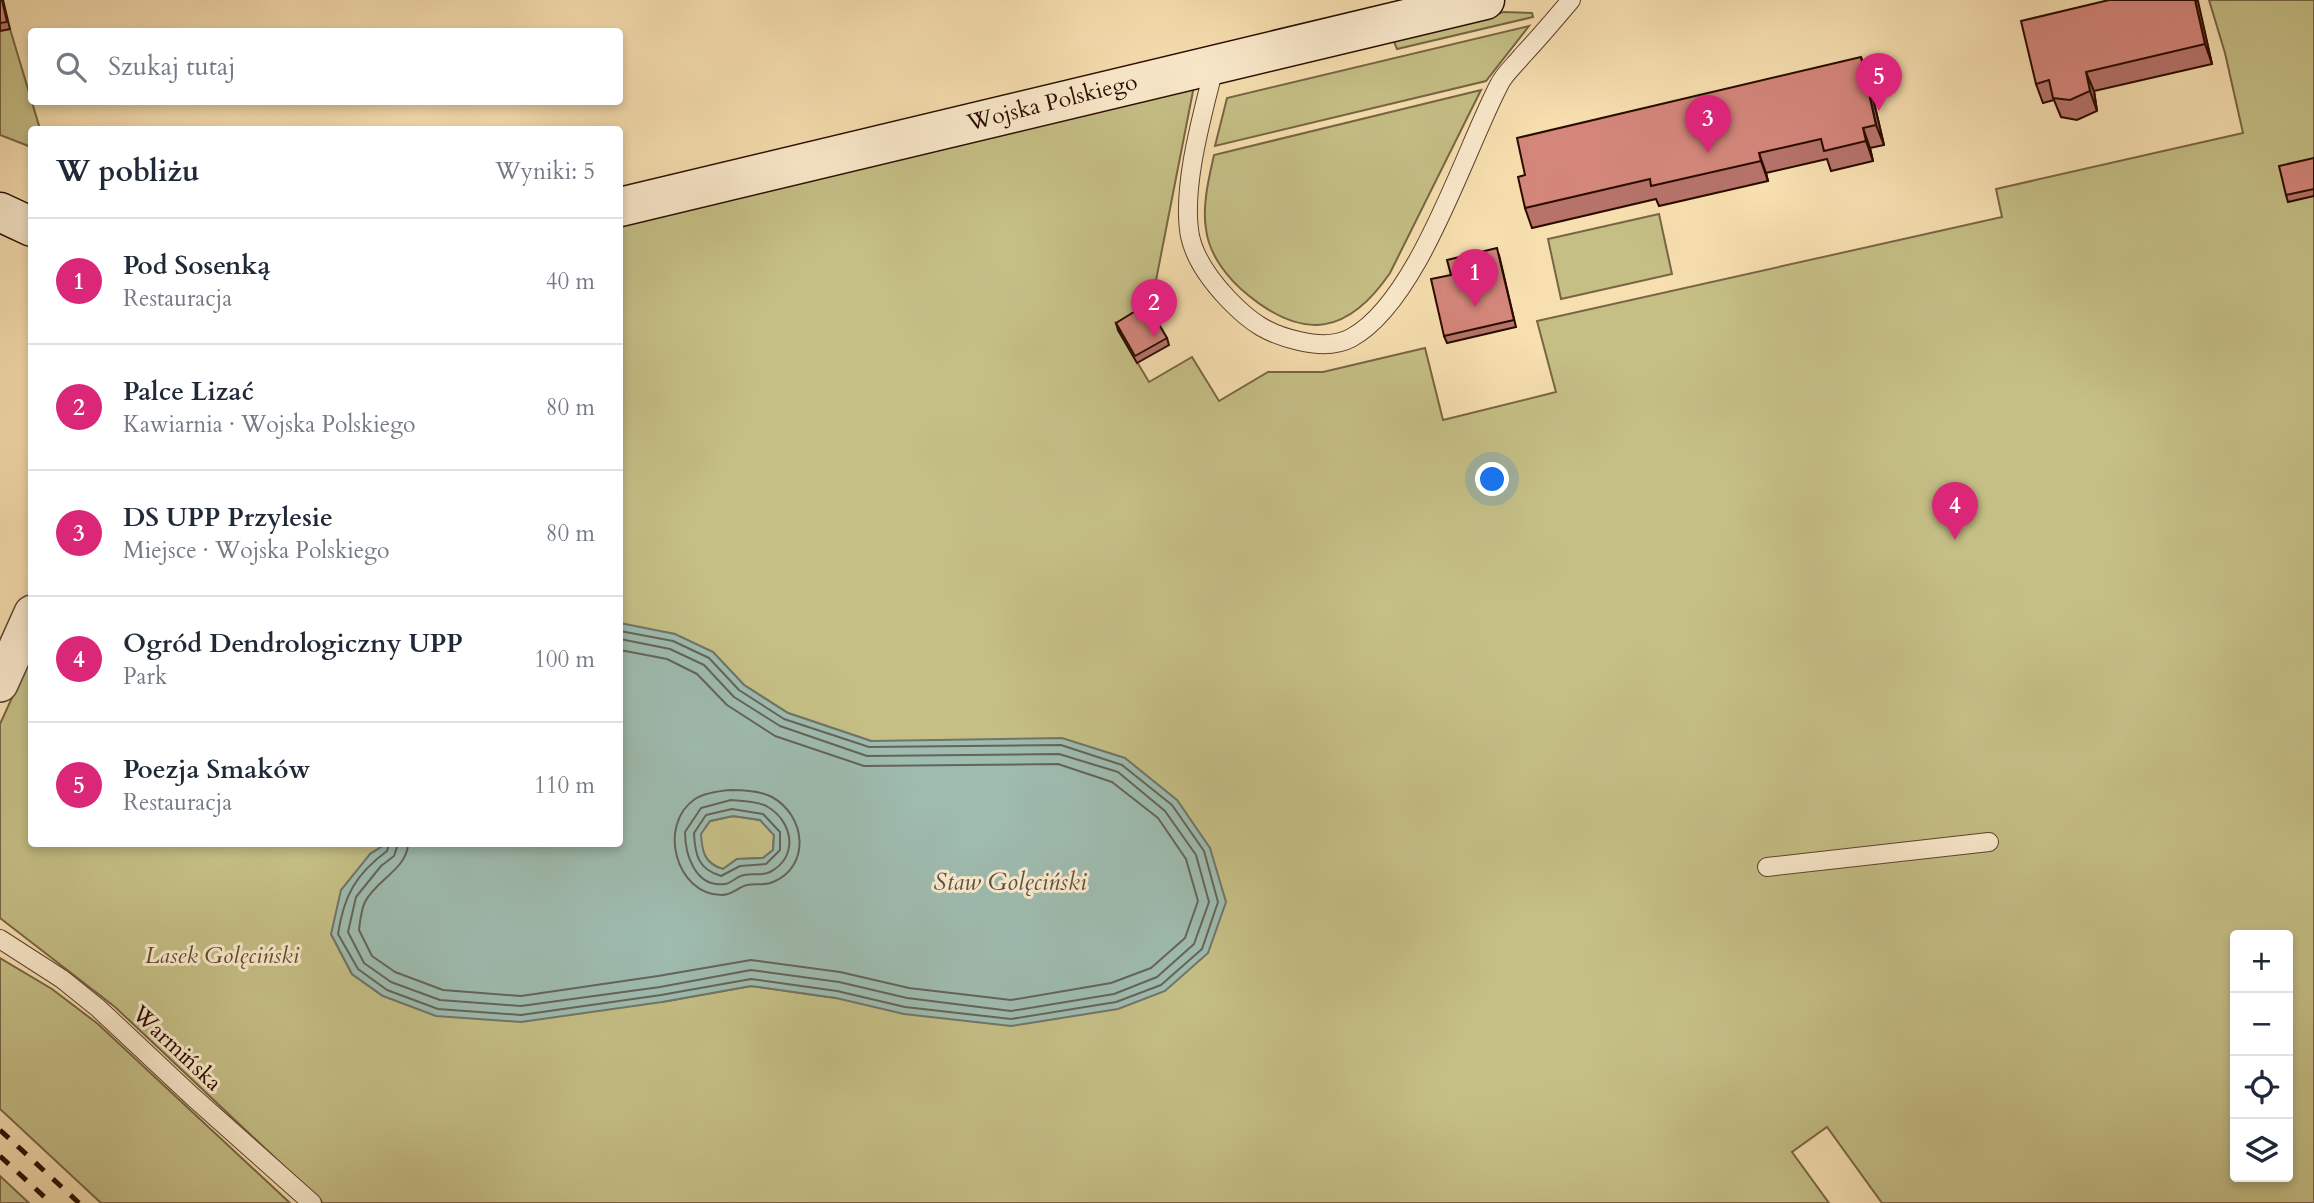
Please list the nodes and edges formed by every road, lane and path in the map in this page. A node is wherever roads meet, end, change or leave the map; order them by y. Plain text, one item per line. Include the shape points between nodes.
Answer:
1 (1485, 0) edge
2 (1570, 0) edge
3 (1215, 64) junction
4 (623, 206) edge
5 (0, 212) edge
6 (28, 225) edge
7 (28, 621) edge
8 (0, 684) edge
9 (1989, 842) dead end
10 (1766, 867) dead end
11 (0, 939) edge
12 (312, 1203) edge

1 - 3 street, Wojska Polskiego
2 - 3 lane via 1500,82 1433,230 1400,290 1350,339 1318,345 1275,335 1250,320 1197,256 1190,236 1188,201
3 - 4 street, Wojska Polskiego
5 - 6 street
7 - 8 street
9 - 10 lane
11 - 12 lane, Warmińska via 98,1008

